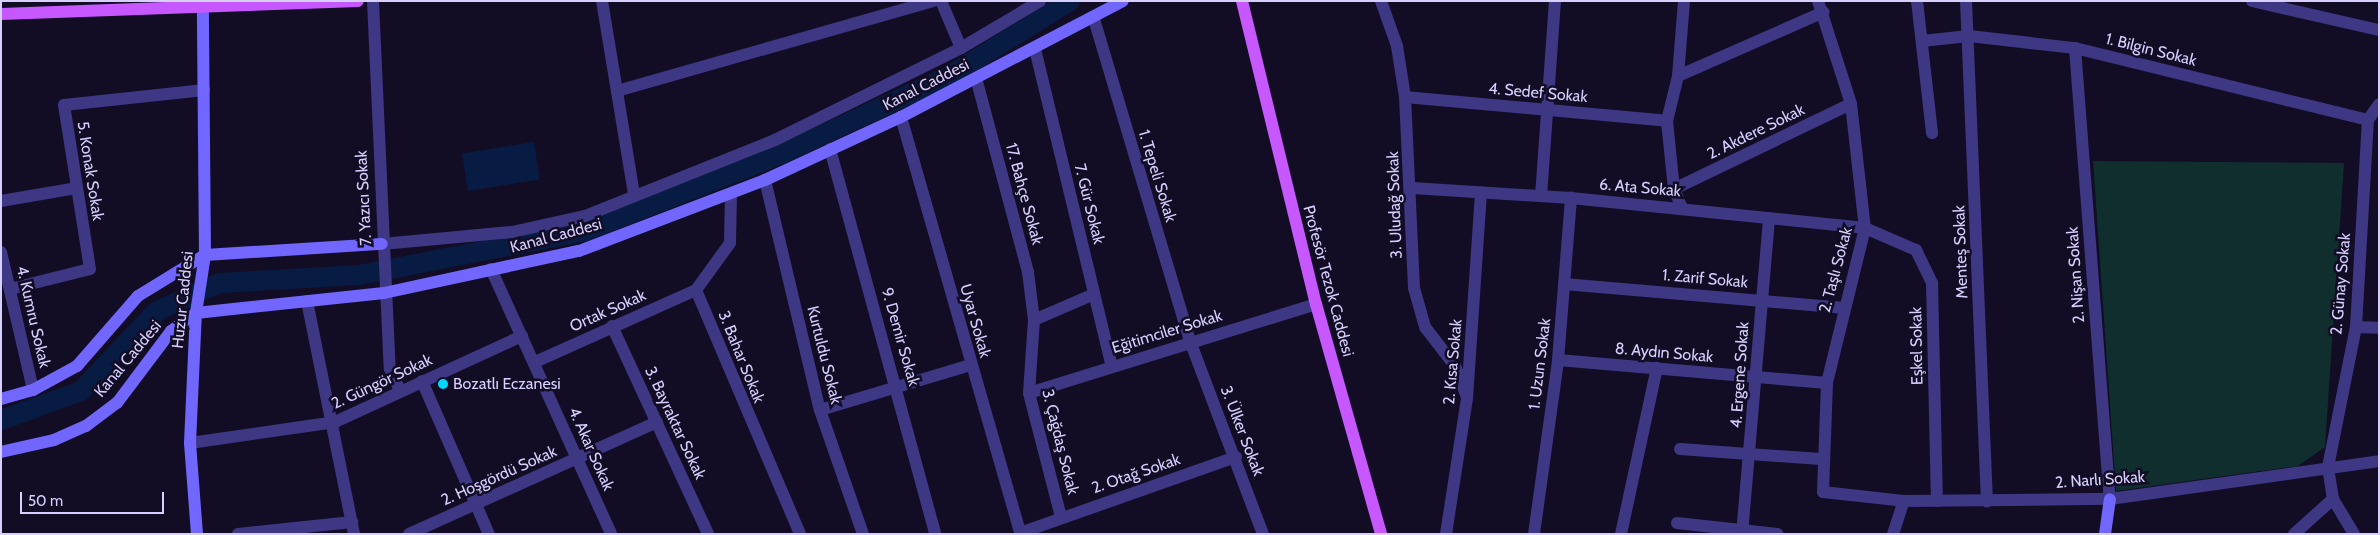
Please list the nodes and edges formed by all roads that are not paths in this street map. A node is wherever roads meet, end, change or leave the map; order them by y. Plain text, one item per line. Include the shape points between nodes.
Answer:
1 (358, 1) edge
2 (373, 1) edge
3 (602, 1) edge
4 (933, 1) edge
5 (941, 1) edge
6 (1040, 1) edge
7 (1123, 1) edge
8 (1233, 1) edge
9 (1242, 1) edge
10 (1381, 1) edge
11 (1555, 1) edge
12 (1684, 1) edge
13 (1917, 1) edge
14 (1966, 1) edge
15 (2252, 1) edge
16 (1821, 6) edge
17 (203, 9) junction
18 (1, 14) edge
19 (1094, 19) junction
20 (2379, 30) edge
21 (1248, 35) junction
22 (1969, 36) junction
23 (1922, 41) junction
24 (961, 48) junction
25 (2075, 48) junction
26 (1035, 49) junction
27 (1678, 76) junction
28 (976, 78) junction
29 (204, 90) junction
30 (616, 91) junction
31 (1405, 97) junction
32 (1851, 104) junction
33 (2378, 105) edge
34 (1549, 110) junction
35 (901, 117) junction
36 (2368, 120) junction
37 (1667, 121) junction
38 (1932, 133) dead end
39 (830, 149) junction
40 (765, 180) junction
41 (76, 188) junction
42 (1412, 188) junction
43 (1674, 189) junction
44 (1481, 192) junction
45 (731, 194) junction
46 (634, 195) junction
47 (1541, 196) junction
48 (1571, 198) junction
49 (1, 201) edge
50 (1682, 208) junction
51 (1769, 218) junction
52 (1865, 228) junction
53 (382, 244) junction
54 (1, 252) edge
55 (205, 255) junction
56 (491, 269) junction
57 (1564, 284) junction
58 (10, 289) junction
59 (696, 290) junction
60 (384, 293) junction
61 (1094, 294) junction
62 (1762, 300) junction
63 (307, 301) junction
64 (1316, 304) junction
65 (1842, 308) junction
66 (196, 313) junction
67 (1034, 320) junction
68 (612, 326) junction
69 (2356, 327) junction
70 (2379, 328) edge
71 (522, 336) junction
72 (1190, 342) junction
73 (1558, 360) junction
74 (535, 362) junction
75 (971, 365) junction
76 (1112, 367) junction
77 (1657, 368) junction
78 (1757, 377) junction
79 (422, 381) junction
80 (1827, 383) junction
81 (897, 386) junction
82 (33, 390) junction
83 (400, 390) junction
84 (1029, 393) junction
85 (1468, 398) junction
86 (1, 399) edge
87 (820, 410) junction
88 (334, 422) junction
89 (656, 422) junction
90 (190, 443) junction
91 (1680, 449) dead end
92 (1, 452) edge
93 (1751, 455) junction
94 (1236, 457) junction
95 (577, 459) junction
96 (1821, 459) junction
97 (2379, 461) edge
98 (2328, 468) junction
99 (1823, 492) joint
100 (2110, 499) junction
101 (2333, 499) junction
102 (1904, 501) junction
103 (1937, 501) junction
104 (1987, 502) junction
105 (476, 505) junction
106 (1061, 517) junction
107 (1677, 524) dead end
108 (353, 528) edge
109 (1742, 531) edge
110 (1020, 533) edge
111 (197, 534) edge
112 (238, 534) edge
113 (409, 534) edge
114 (489, 534) edge
115 (610, 534) edge
116 (708, 534) edge
117 (800, 534) edge
118 (863, 534) edge
119 (935, 534) edge
120 (1263, 534) edge
121 (1381, 534) edge
122 (1446, 534) edge
123 (1534, 534) edge
124 (1621, 534) edge
125 (1777, 534) edge
126 (1893, 534) edge
127 (2105, 534) edge
128 (2294, 534) edge
129 (2354, 534) edge

1 - 17 main road
2 - 53 street, 7. Yazıcı Sokak
3 - 30 street
4 - 30 street
5 - 24 street
6 - 24 street, Kanal Caddesi
7 - 19 street, Kanal Caddesi
8 - 21 main road
9 - 21 main road
10 - 31 street, 3. Uludağ Sokak via 1397,46
11 - 34 street
12 - 27 street
13 - 23 street
14 - 22 street, Menteş Sokak
15 - 20 street
16 - 27 street
16 - 32 street, 2. Taşlı Sokak
17 - 18 main road
17 - 29 street, Huzur Caddesi
19 - 26 street, Kanal Caddesi
19 - 72 street, 1. Tepeli Sokak
21 - 64 main road, Profesör Tezok Caddesi
22 - 23 street, 1. Bilgin Sokak
22 - 25 street, 1. Bilgin Sokak
22 - 104 street, Menteş Sokak
23 - 38 street
24 - 46 street, Kanal Caddesi via 775,140
25 - 36 street, 1. Bilgin Sokak
25 - 100 street, 2. Nişan Sokak
26 - 28 street, Kanal Caddesi
26 - 61 street, 7. Gür Sokak
27 - 37 street
28 - 35 street, Kanal Caddesi
28 - 67 street, 17. Bahçe Sokak via 1028,272
29 - 41 street, 5. Konak Sokak via 64,105
29 - 55 street, Huzur Caddesi
30 - 46 street
31 - 34 street, 4. Sedef Sokak
31 - 42 street, 3. Uludağ Sokak
32 - 43 street, 2. Akdere Sokak
32 - 52 street, 2. Taşlı Sokak
33 - 36 street
34 - 37 street, 4. Sedef Sokak
34 - 47 street
35 - 39 street, Kanal Caddesi
35 - 75 street, Uyar Sokak
36 - 69 street, 2. Günay Sokak
37 - 43 street
39 - 40 street, Kanal Caddesi
39 - 81 street, 9. Demir Sokak
40 - 45 street, Kanal Caddesi
40 - 87 street, Kurtuldu Sokak
41 - 49 street
41 - 58 street, 5. Konak Sokak via 90,269
42 - 44 street, 6. Ata Sokak
42 - 85 street, 3. Uludağ Sokak via 1414,288 1425,327 1455,366
43 - 50 street
44 - 47 street, 6. Ata Sokak
44 - 85 street, 2. Kısa Sokak
45 - 56 street, Kanal Caddesi via 579,250
45 - 59 street via 730,243
46 - 53 street, Kanal Caddesi via 584,216 512,232
47 - 48 street, 6. Ata Sokak
48 - 50 street, 6. Ata Sokak
48 - 57 street, 1. Uzun Sokak
50 - 51 street, 6. Ata Sokak
51 - 52 street, 6. Ata Sokak
51 - 62 street, 4. Ergene Sokak
52 - 65 street, 2. Taşlı Sokak
52 - 103 street, Eşkel Sokak via 1916,250 1932,283
53 - 55 street, Kanal Caddesi
53 - 60 street, 7. Yazıcı Sokak
54 - 58 street, 4. Kumru Sokak
55 - 66 street, Huzur Caddesi
55 - 82 street, Kanal Caddesi via 138,296 77,366
56 - 60 street, Kanal Caddesi
56 - 71 street, 4. Akar Sokak
57 - 62 street, 1. Zarif Sokak
57 - 73 street, 1. Uzun Sokak
58 - 82 street, 4. Kumru Sokak
59 - 68 street, Ortak Sokak
59 - 117 street, 3. Bahar Sokak
60 - 63 street, Kanal Caddesi
60 - 83 street, 7. Yazıcı Sokak via 390,369
61 - 67 street
61 - 76 street, 7. Gür Sokak
62 - 65 street, 1. Zarif Sokak
62 - 78 street, 4. Ergene Sokak
63 - 66 street, Kanal Caddesi
63 - 88 street via 318,374
64 - 72 street, Eğitimciler Sokak
64 - 121 main road, Profesör Tezok Caddesi
65 - 80 street, 2. Taşlı Sokak
66 - 90 street, Huzur Caddesi
66 - 92 street, Kanal Caddesi via 171,331 117,403 86,426 54,440
67 - 84 street, 3. Çağdaş Sokak
68 - 74 street, Ortak Sokak
68 - 89 street, 3. Bayraktar Sokak
69 - 70 street
69 - 98 street, 2. Günay Sokak
71 - 74 street, 4. Akar Sokak
71 - 79 street, 2. Güngör Sokak
72 - 76 street, Eğitimciler Sokak
72 - 94 street, 3. Ülker Sokak
73 - 77 street, 8. Aydın Sokak
73 - 123 street, 1. Uzun Sokak
74 - 95 street, 4. Akar Sokak
75 - 81 street
75 - 110 street, Uyar Sokak
76 - 84 street, Eğitimciler Sokak
77 - 78 street, 8. Aydın Sokak
77 - 124 street
78 - 80 street, 8. Aydın Sokak
78 - 93 street, 4. Ergene Sokak
79 - 83 street, 2. Güngör Sokak
79 - 105 street
80 - 96 street, 2. Taşlı Sokak
81 - 87 street
81 - 119 street, 9. Demir Sokak
82 - 86 street, Kanal Caddesi
83 - 88 street, 2. Güngör Sokak
84 - 106 street, 3. Çağdaş Sokak
85 - 122 street, 2. Kısa Sokak
87 - 118 street, Kurtuldu Sokak
88 - 90 street, 2. Güngör Sokak
88 - 108 street
89 - 95 street, 2. Hoşgördü Sokak
89 - 116 street, 3. Bayraktar Sokak
90 - 111 street, Huzur Caddesi
91 - 93 street
93 - 96 street
93 - 109 street, 4. Ergene Sokak
94 - 106 street, 2. Otağ Sokak
94 - 120 street, 3. Ülker Sokak
95 - 105 street, 2. Hoşgördü Sokak
95 - 115 street, 4. Akar Sokak
96 - 99 street, 2. Taşlı Sokak
97 - 98 street, 2. Narlı Sokak
98 - 100 street, 2. Narlı Sokak
98 - 101 street
99 - 102 street, 2. Narlı Sokak
100 - 104 street, 2. Narlı Sokak
100 - 127 street
101 - 128 street
101 - 129 street
102 - 103 street, 2. Narlı Sokak
102 - 126 street
103 - 104 street, 2. Narlı Sokak
105 - 113 street, 2. Hoşgördü Sokak
105 - 114 street
106 - 110 street, 2. Otağ Sokak
107 - 109 street
108 - 112 street
109 - 125 street

